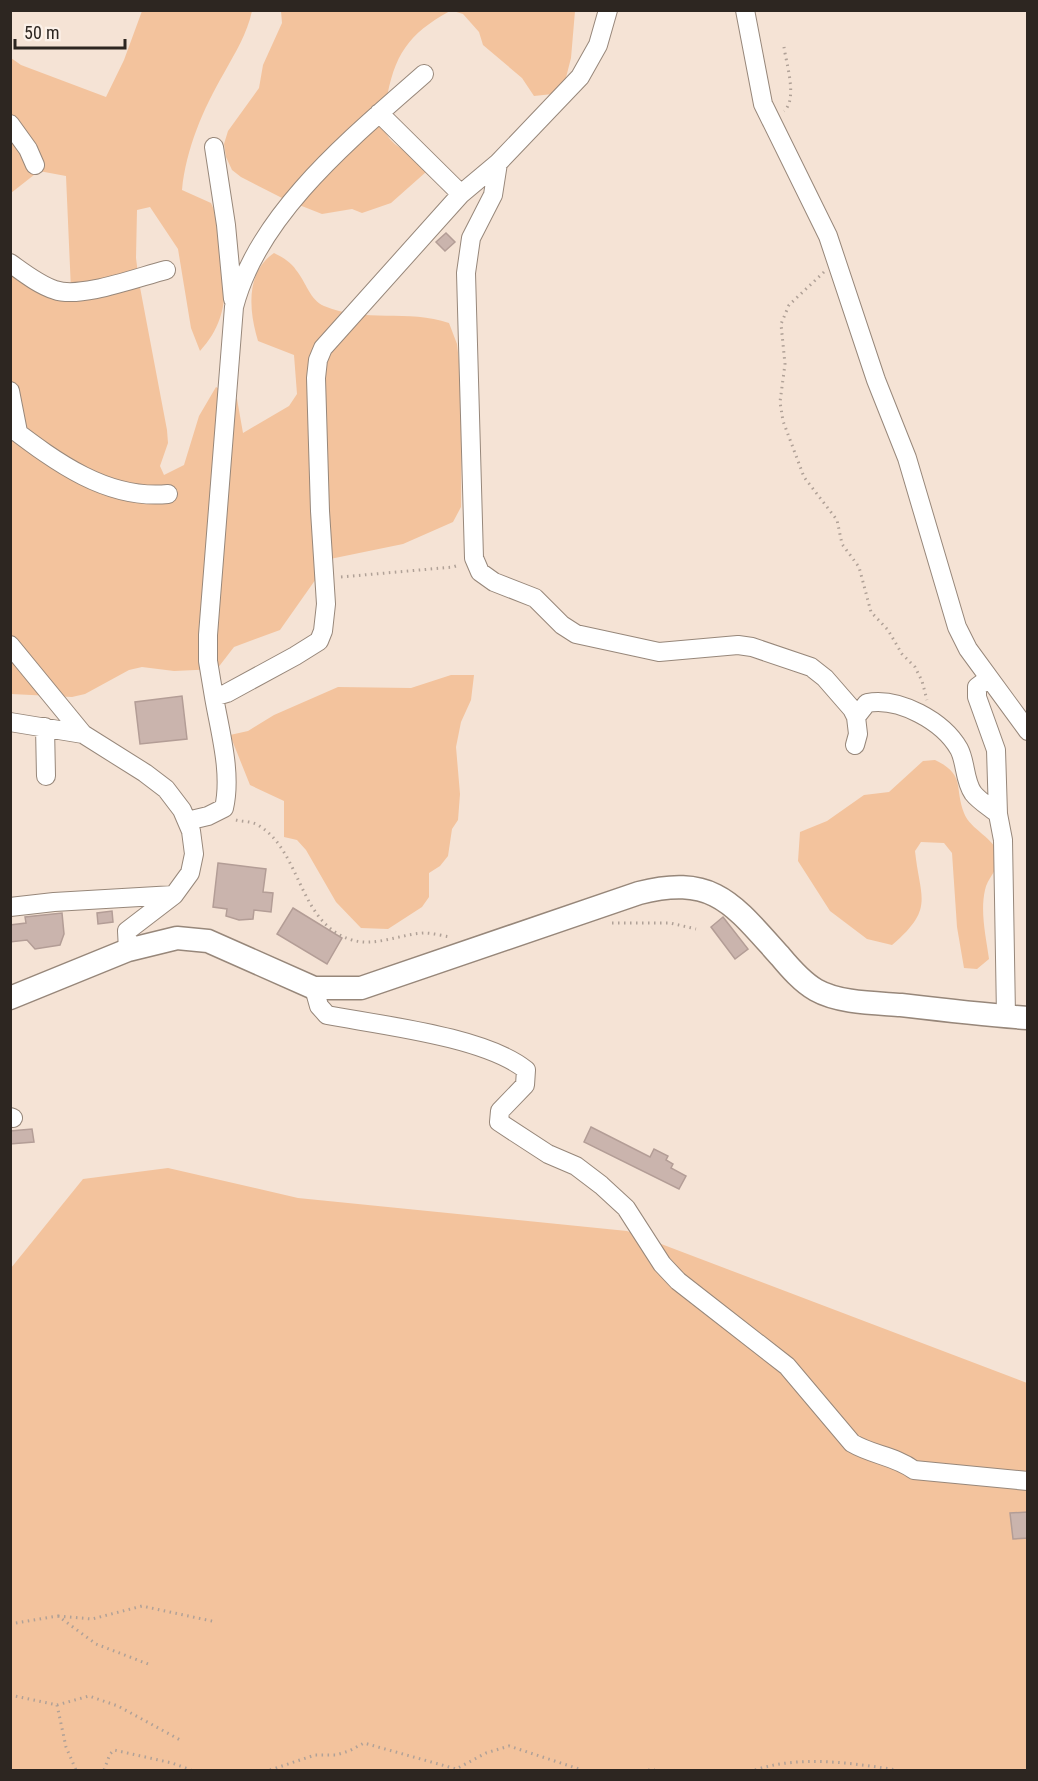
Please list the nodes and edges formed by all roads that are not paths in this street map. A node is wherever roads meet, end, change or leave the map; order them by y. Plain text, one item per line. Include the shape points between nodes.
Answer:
1 (608, 10) edge
2 (745, 10) edge
3 (424, 74) dead end
4 (379, 113) junction
5 (10, 124) edge
6 (214, 147) dead end
7 (498, 163) junction
8 (35, 165) dead end
9 (461, 194) junction
10 (10, 263) edge
11 (166, 270) dead end
12 (234, 307) junction
13 (10, 391) edge
14 (14, 429) edge
15 (168, 494) dead end
16 (10, 645) edge
17 (989, 678) junction
18 (214, 697) junction
19 (856, 717) junction
20 (10, 722) edge
21 (45, 727) junction
22 (1028, 731) edge
23 (83, 734) junction
24 (855, 745) dead end
25 (46, 776) dead end
26 (998, 814) junction
27 (187, 820) junction
28 (174, 895) junction
29 (10, 907) edge
30 (128, 950) junction
31 (314, 988) junction
32 (10, 998) edge
33 (1017, 1017) edge
34 (1028, 1481) edge

1 - 7 street via 598,45 580,77
2 - 17 street via 768,117 813,202 837,261 917,490 957,627
3 - 4 street
4 - 9 street
4 - 12 street via 307,184 266,238 239,286
5 - 8 street
6 - 12 street
7 - 9 street
7 - 19 street via 493,195 471,238 466,273 474,558 480,572 494,582 535,598 576,634 659,652 718,645 752,647 811,667 846,700
9 - 18 street via 339,329 318,360 326,619 319,641 246,684
10 - 11 street via 47,287 64,292
12 - 18 street via 208,635
13 - 14 street
14 - 15 street via 49,457 105,486 131,493
16 - 23 street
17 - 22 street
17 - 26 street via 977,687 977,697 996,750
18 - 27 street via 227,777 224,808
19 - 24 street
19 - 26 street via 867,703 876,701 929,718 959,750 973,794
20 - 21 street
21 - 23 street
21 - 25 street
23 - 27 street via 166,789
26 - 33 street
27 - 28 street via 192,863 190,873
28 - 29 street
28 - 30 street via 127,931
30 - 31 street via 177,938 208,941
30 - 32 street
31 - 33 street via 361,988 639,893 664,887 690,887 731,903 797,975 816,990 865,1002
31 - 34 street via 319,1006 327,1015 417,1032 514,1059 526,1070 525,1085 500,1111 499,1122 548,1154 576,1166 601,1185 626,1208 662,1264 678,1281 787,1366 852,1443 902,1461 914,1470

